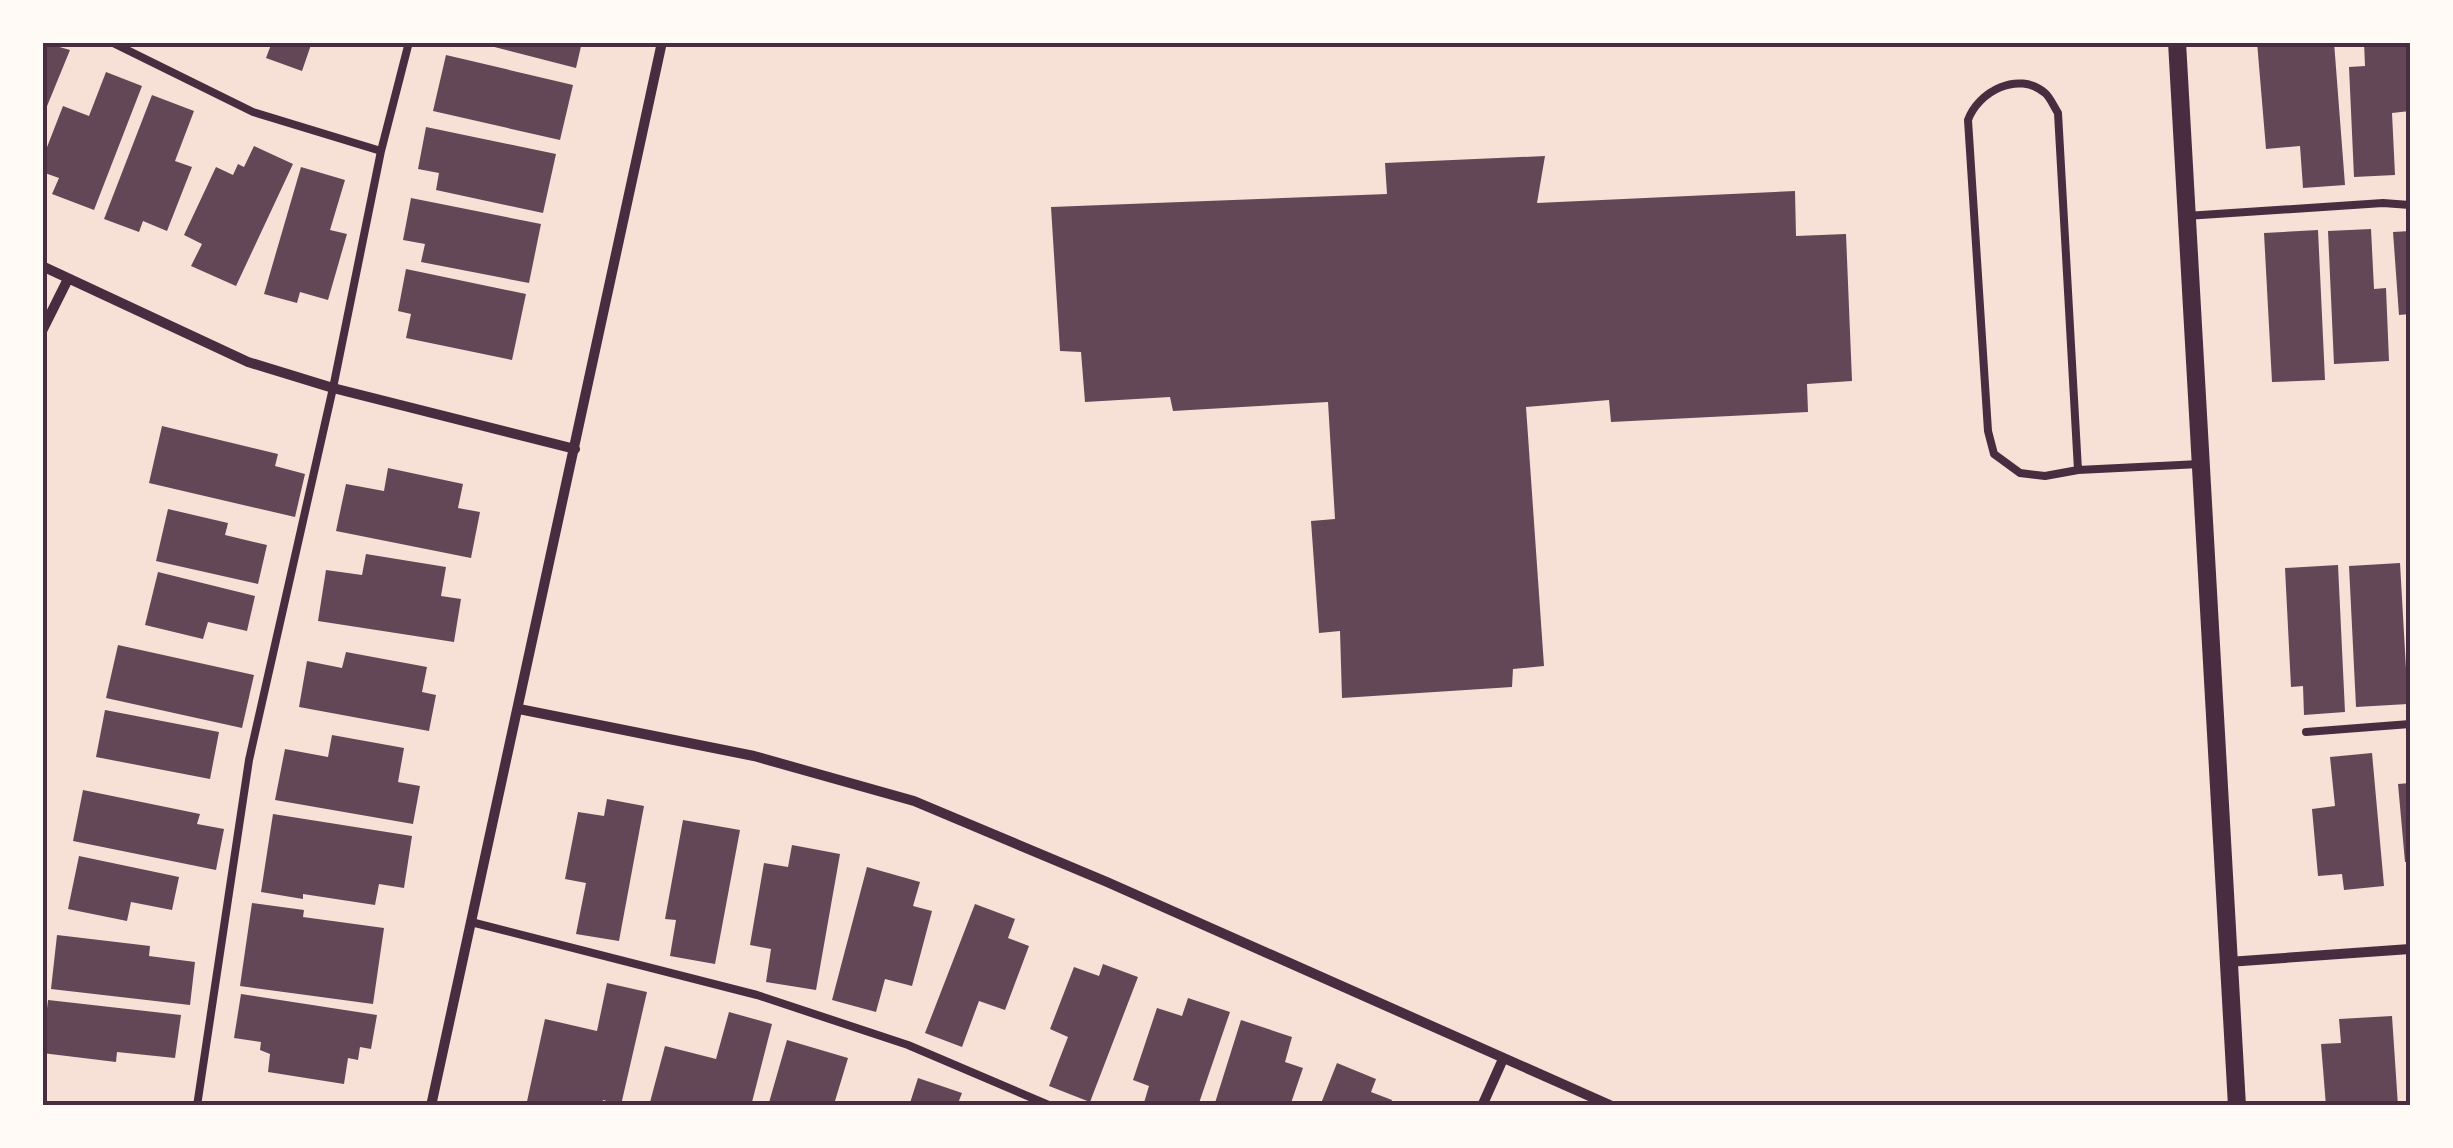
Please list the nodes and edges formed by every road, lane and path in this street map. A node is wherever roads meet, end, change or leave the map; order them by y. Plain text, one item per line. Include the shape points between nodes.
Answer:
1 (110, 42) edge
2 (409, 42) edge
3 (662, 42) edge
4 (2177, 42) edge
5 (381, 151) junction
6 (2410, 205) edge
7 (2186, 216) junction
8 (42, 266) edge
9 (68, 279) junction
10 (42, 331) edge
11 (333, 388) junction
12 (575, 449) junction
13 (2200, 464) junction
14 (2078, 470) junction
15 (519, 709) junction
16 (2410, 724) edge
17 (2306, 732) dead end
18 (472, 922) junction
19 (2410, 949) edge
20 (2228, 962) junction
21 (1502, 1059) junction
22 (197, 1106) edge
23 (430, 1106) edge
24 (1051, 1106) edge
25 (1482, 1106) edge
26 (1612, 1106) edge
27 (2237, 1106) edge

1 - 5 lane via 253,112
2 - 5 lane
3 - 12 street
4 - 7 street
5 - 11 lane
6 - 7 lane
7 - 13 street
8 - 9 street
9 - 10 street
9 - 11 street via 248,362
11 - 12 street
11 - 22 lane via 249,760
12 - 15 street
13 - 14 lane
13 - 20 street
14 - 14 lane via 2058,113 2045,92 2021,82 1992,90 1974,103 1968,120 1988,430 1994,454 2020,472
15 - 18 street
15 - 21 street via 754,756 914,800
16 - 17 lane
18 - 23 street
18 - 24 lane via 757,995 908,1045
19 - 20 street
20 - 27 street
21 - 25 street
21 - 26 street

